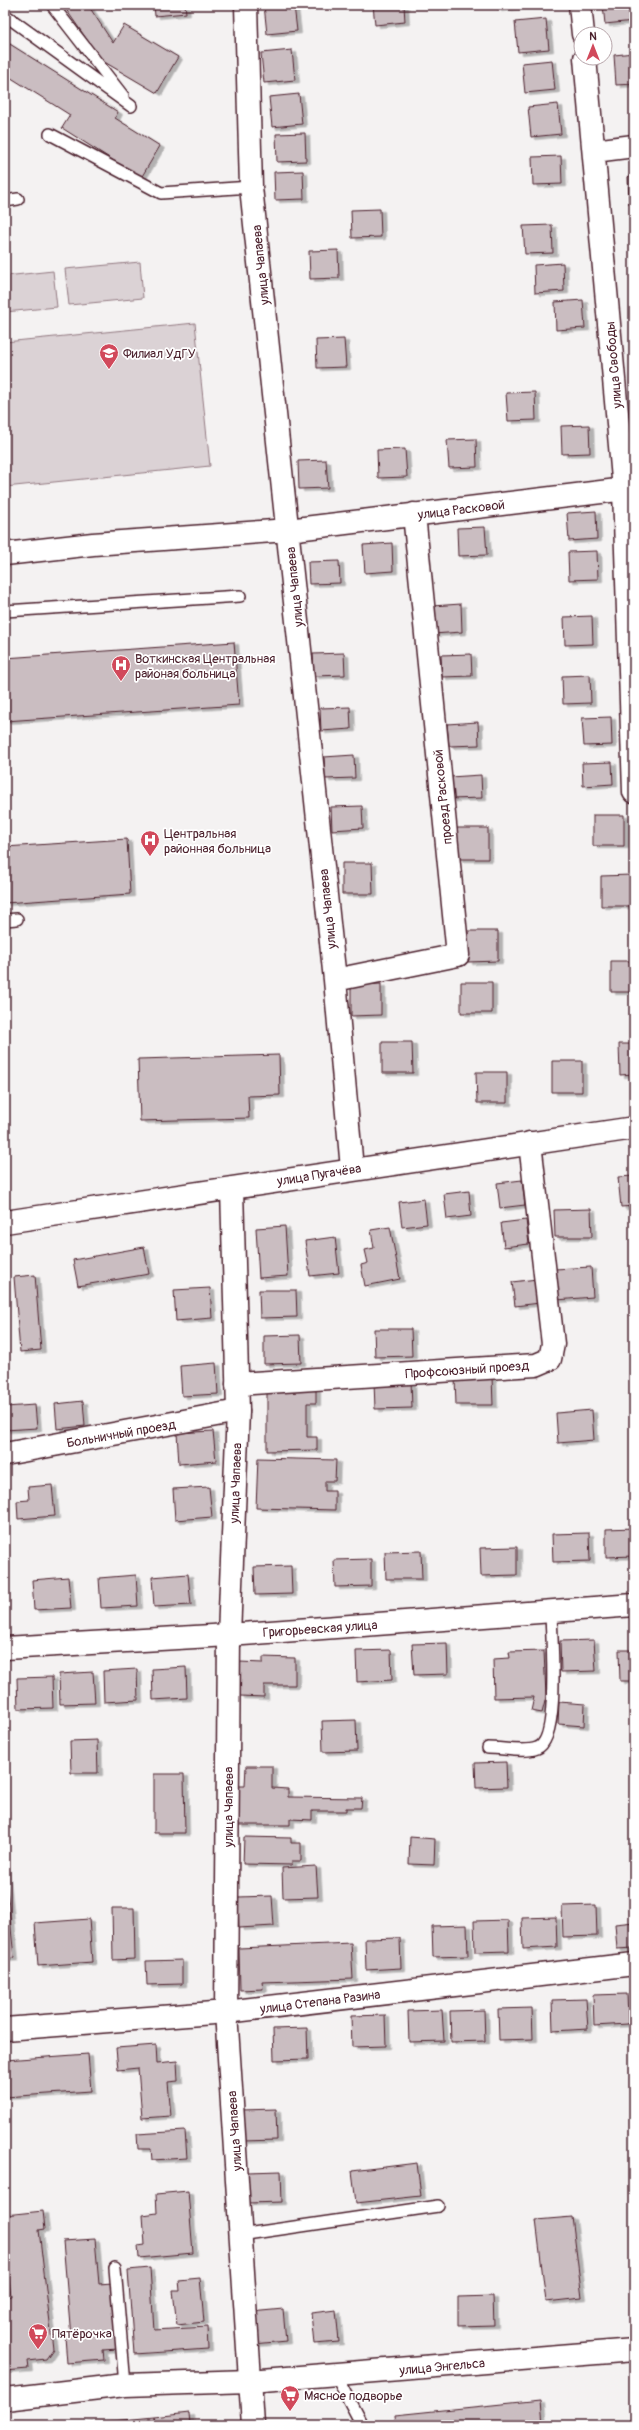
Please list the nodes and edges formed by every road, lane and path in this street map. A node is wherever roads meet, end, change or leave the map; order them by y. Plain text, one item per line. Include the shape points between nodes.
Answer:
1 (52, 5) edge
2 (246, 5) edge
3 (580, 5) edge
4 (5, 15) edge
5 (582, 26) edge
6 (586, 66) edge
7 (50, 134) dead end
8 (634, 146) edge
9 (594, 151) junction
10 (251, 187) junction
11 (18, 199) dead end
12 (5, 201) edge
13 (629, 489) edge
14 (414, 514) junction
15 (288, 530) junction
16 (5, 554) edge
17 (240, 596) dead end
18 (5, 612) edge
19 (634, 787) edge
20 (18, 919) dead end
21 (5, 920) edge
22 (335, 980) junction
23 (634, 1128) edge
24 (530, 1143) junction
25 (352, 1168) junction
26 (232, 1189) junction
27 (5, 1222) edge
28 (237, 1384) junction
29 (238, 1411) junction
30 (5, 1454) edge
31 (634, 1605) edge
32 (551, 1611) junction
33 (229, 1635) junction
34 (5, 1648) edge
35 (488, 1748) dead end
36 (634, 1964) edge
37 (226, 2012) junction
38 (5, 2029) edge
39 (438, 2206) dead end
40 (240, 2235) junction
41 (115, 2268) dead end
42 (634, 2350) edge
43 (335, 2374) junction
44 (250, 2381) junction
45 (125, 2385) junction
46 (5, 2399) edge
47 (253, 2425) edge
48 (362, 2425) edge

1 - 4 lane via 131,106
2 - 10 street, улица Чапаева
3 - 5 street
6 - 9 street, улица Свободы
7 - 10 lane via 161,193
8 - 9 street
9 - 13 street, улица Свободы
10 - 15 street, улица Чапаева
11 - 12 lane
13 - 14 street, улица Расковой
13 - 19 street, улица Свободы
14 - 15 street, улица Расковой
14 - 22 street, проезд Расковой via 458,955
15 - 16 street, улица Расковой via 93,544
15 - 22 street, улица Чапаева
17 - 18 lane
20 - 21 lane
22 - 25 street, улица Чапаева
23 - 24 street, улица Пугачёва
24 - 25 street, улица Пугачёва
24 - 28 street, Профсоюзный проезд via 553,1344 550,1359 536,1365
25 - 26 street, улица Пугачёва
26 - 27 street, улица Пугачёва
26 - 28 street, улица Чапаева
28 - 29 street, улица Чапаева
29 - 30 street, Больничный проезд
29 - 33 street, улица Чапаева
31 - 32 street, Григорьевская улица
32 - 33 street, Григорьевская улица
32 - 35 lane via 553,1710 550,1731 545,1743 538,1748 529,1749
33 - 34 street, Григорьевская улица
33 - 37 street, улица Чапаева
36 - 37 street, улица Степана Разина
37 - 38 street, улица Степана Разина
37 - 40 street, улица Чапаева
39 - 40 lane
40 - 44 street, улица Чапаева
41 - 45 lane
42 - 43 street, улица Энгельса
43 - 44 street, улица Энгельса
43 - 48 lane
44 - 45 street, улица Энгельса
44 - 47 street, улица Чапаева
45 - 46 street, улица Энгельса

